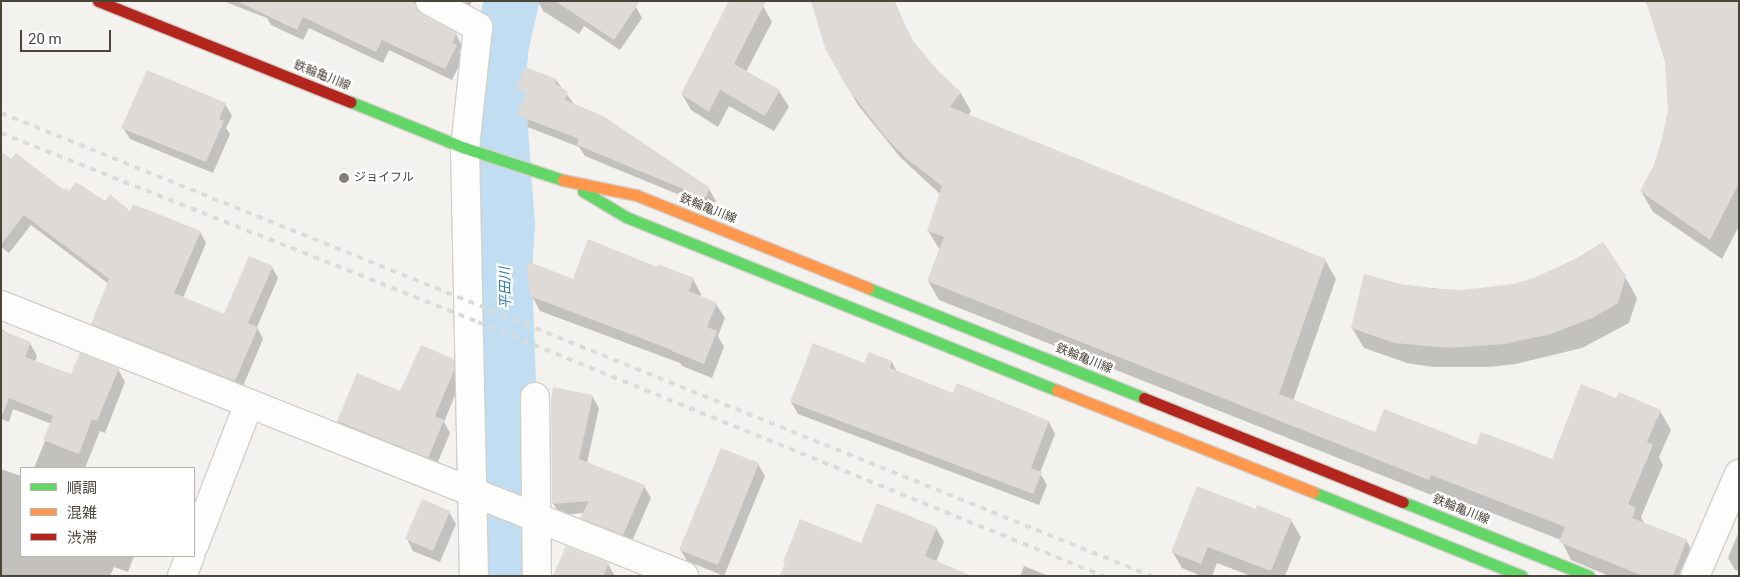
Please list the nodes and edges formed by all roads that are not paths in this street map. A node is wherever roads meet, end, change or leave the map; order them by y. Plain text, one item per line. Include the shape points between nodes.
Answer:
1 (98, 1) edge
2 (430, 1) edge
3 (471, 150) junction
4 (566, 181) junction
5 (1, 304) edge
6 (535, 397) dead end
7 (249, 404) junction
8 (1739, 474) edge
9 (472, 491) junction
10 (537, 518) junction
11 (195, 542) edge
12 (190, 557) edge
13 (182, 576) edge
14 (474, 576) edge
15 (537, 576) edge
16 (684, 576) edge
17 (1522, 576) edge
18 (1590, 576) edge
19 (1695, 576) edge

1 - 3 main road, 鉄輪亀川線
2 - 3 street via 478,27
3 - 4 main road, 鉄輪亀川線
3 - 9 street
4 - 17 main road, 鉄輪亀川線 via 626,217
4 - 18 main road, 鉄輪亀川線 via 636,195
5 - 7 street
6 - 10 street
7 - 9 street
7 - 11 street
8 - 19 street
9 - 10 street
9 - 14 street
10 - 15 street
10 - 16 street
12 - 13 street

